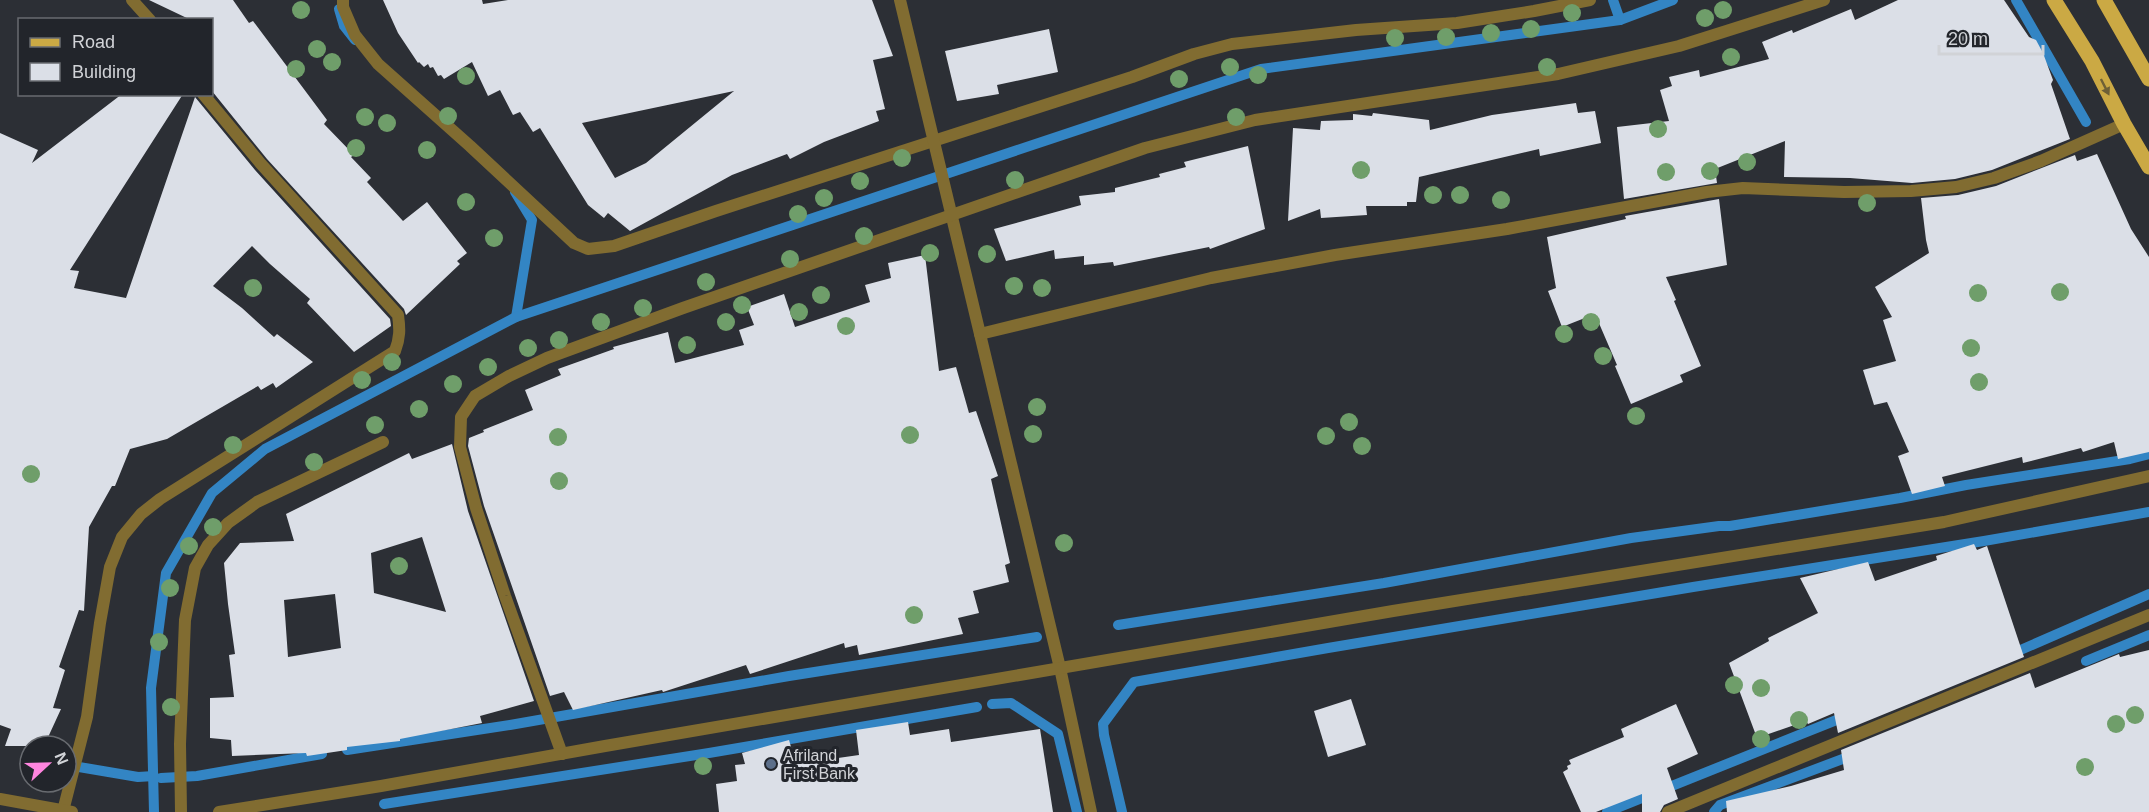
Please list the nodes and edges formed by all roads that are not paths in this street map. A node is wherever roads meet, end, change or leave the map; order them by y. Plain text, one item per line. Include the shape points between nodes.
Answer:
1 (132, 0) edge
2 (343, 0) edge
3 (900, 0) edge
4 (1590, 0) edge
5 (1824, 0) edge
6 (2054, 0) edge
7 (2104, 0) edge
8 (148, 18) edge
9 (2149, 79) edge
10 (205, 96) edge
11 (2124, 124) junction
12 (934, 141) junction
13 (2149, 167) edge
14 (951, 215) junction
15 (980, 334) junction
16 (383, 442) dead end
17 (2149, 476) edge
18 (2149, 615) edge
19 (1060, 668) junction
20 (562, 754) junction
21 (0, 798) edge
22 (1682, 809) edge
23 (67, 811) edge
24 (181, 812) edge
25 (219, 812) edge
26 (1091, 812) edge
27 (1668, 812) edge

1 - 8 street
2 - 12 street via 355,35 378,64 574,243 588,249 614,246
3 - 12 street
4 - 12 street via 1457,23 1232,44
5 - 14 street via 1679,46 1558,74 1279,116 1208,131 1145,148
6 -> 11 main road via 2092,61
7 - 9 main road
10 - 23 street via 398,315 399,340 386,357 160,499 122,537 110,567 87,717
11 - 13 main road
11 - 15 street via 2041,161 1956,187 1856,192 1743,188 1707,192 1211,278
12 - 14 street
14 - 15 street
14 - 20 street via 547,358 475,396 461,417 460,447 505,596
15 - 19 street
16 - 24 street via 257,502 228,523 208,545 195,568 185,620
17 - 19 street via 1944,522
18 - 22 street
19 - 20 street
19 - 26 street
20 - 25 street
21 - 23 street
22 - 27 street

